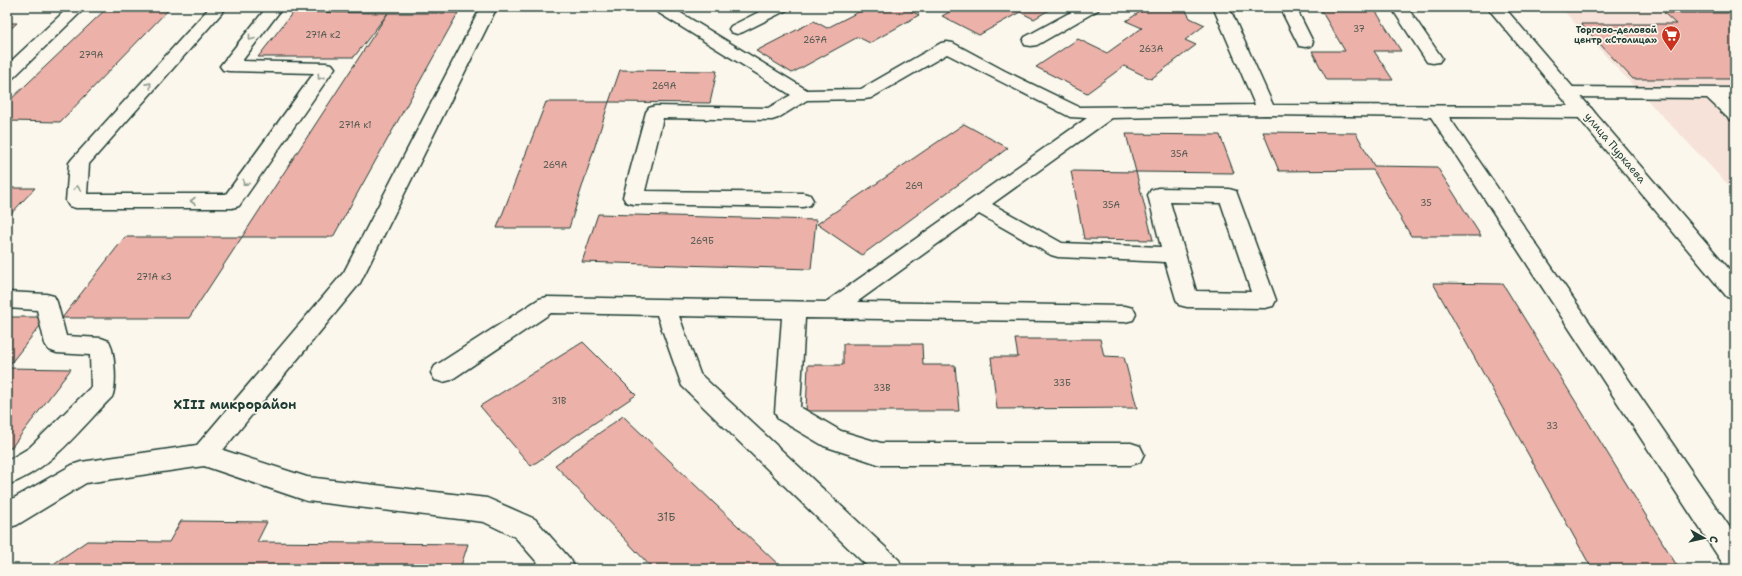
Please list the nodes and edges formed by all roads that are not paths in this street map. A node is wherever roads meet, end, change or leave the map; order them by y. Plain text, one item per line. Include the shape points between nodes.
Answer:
1 (78, 7) edge
2 (219, 7) edge
3 (275, 7) edge
4 (489, 7) edge
5 (660, 7) edge
6 (781, 7) edge
7 (1092, 7) edge
8 (1221, 7) edge
9 (1293, 7) edge
10 (1399, 7) edge
11 (1495, 7) edge
12 (736, 29) dead end
13 (1030, 41) dead end
14 (1305, 42) dead end
15 (1433, 58) dead end
16 (7, 74) edge
17 (1568, 92) junction
18 (1712, 93) junction
19 (1735, 93) edge
20 (803, 95) junction
21 (1266, 110) junction
22 (1436, 111) junction
23 (1108, 112) junction
24 (1585, 112) junction
25 (1735, 115) edge
26 (803, 200) dead end
27 (978, 205) junction
28 (1174, 255) junction
29 (1735, 291) edge
30 (7, 300) edge
31 (665, 307) junction
32 (794, 310) junction
33 (830, 310) junction
34 (1125, 314) dead end
35 (443, 373) dead end
36 (1131, 454) dead end
37 (204, 455) junction
38 (7, 474) edge
39 (7, 516) edge
40 (1735, 558) edge
41 (561, 569) edge
42 (889, 569) edge

1 - 16 main road
3 -> 2 main road via 229,66 326,68 232,201 76,201 79,163
4 - 37 main road via 352,276
5 - 20 main road
6 - 12 main road
7 - 13 main road
8 - 21 main road
9 - 14 main road via 1291,14
10 - 15 main road
11 - 17 main road, улица Пуркаева
17 - 18 main road
17 - 24 main road, улица Пуркаева
18 - 19 main road
18 - 25 main road
20 - 23 main road via 865,94 948,47 1076,113
20 - 26 main road via 772,114 655,112 633,197
21 - 22 main road
21 - 23 main road
22 - 24 main road
22 - 40 main road
23 - 27 main road
24 - 29 main road, улица Пуркаева
27 - 28 main road via 1058,250
27 - 33 main road
28 - 28 main road via 1158,194 1230,196 1265,300 1187,299
30 - 38 main road via 46,302 57,344 101,347 103,390 38,456
31 - 32 main road
31 - 35 main road via 547,305
31 - 42 main road via 690,379
32 - 33 main road
32 - 36 main road via 787,412 833,439 881,454
33 - 34 main road
37 - 39 main road via 81,473
37 - 41 main road via 307,489 487,510 525,528

